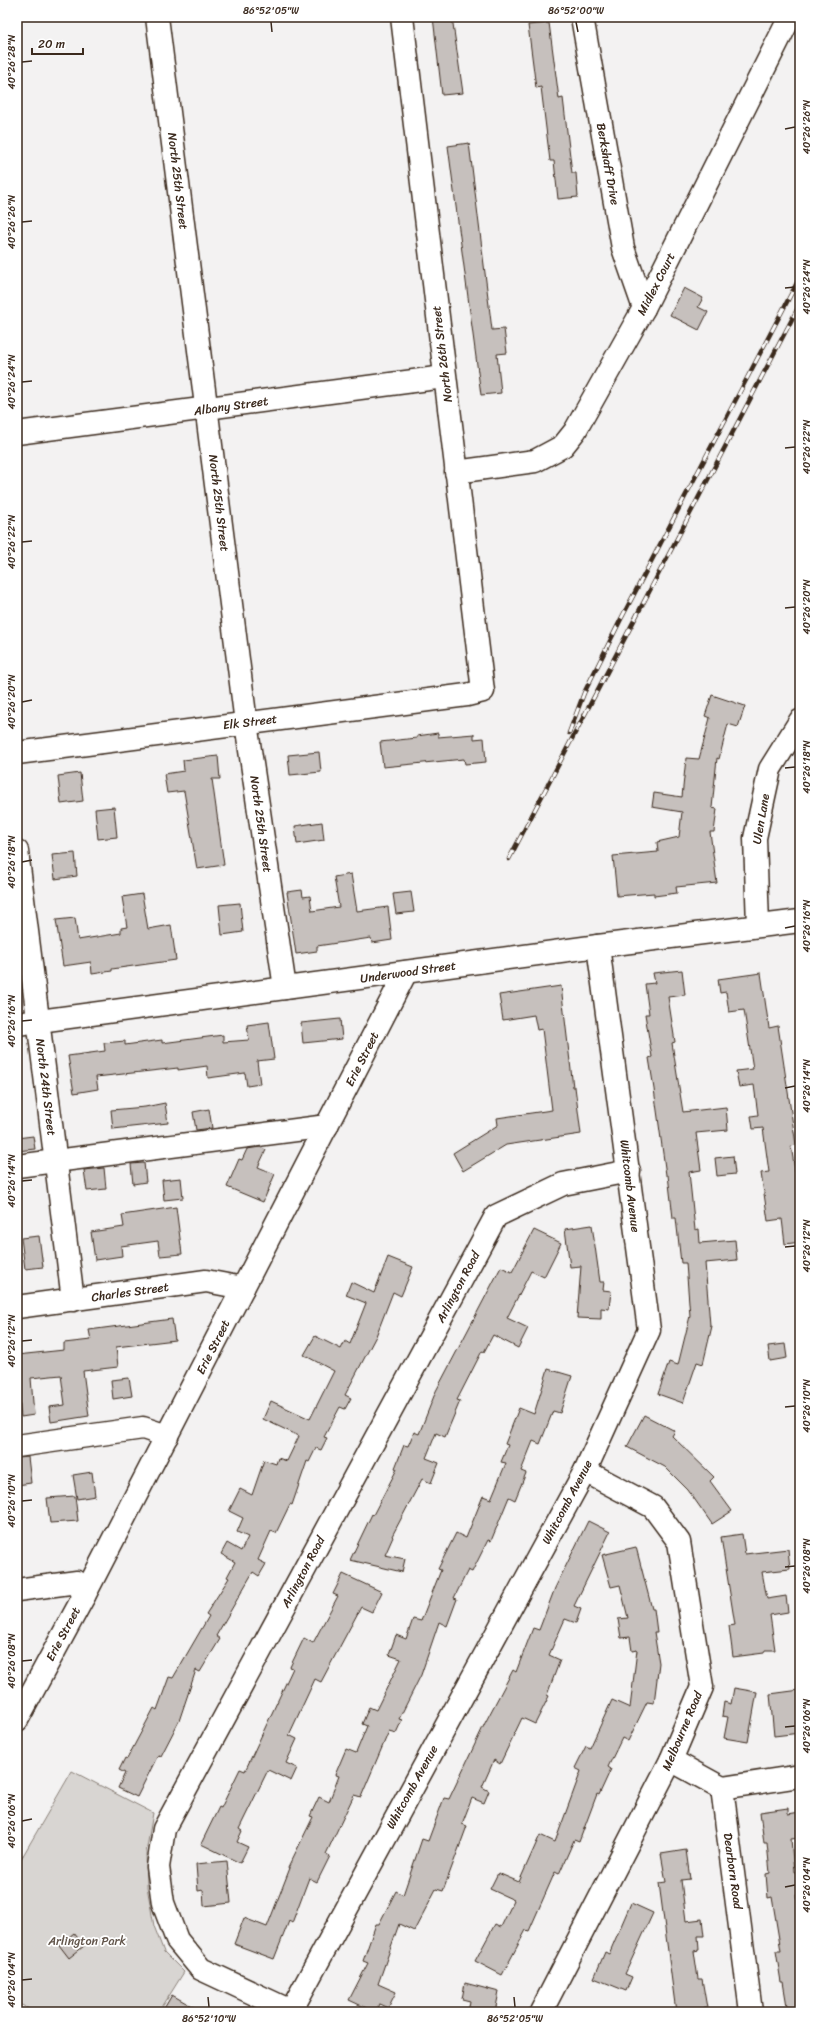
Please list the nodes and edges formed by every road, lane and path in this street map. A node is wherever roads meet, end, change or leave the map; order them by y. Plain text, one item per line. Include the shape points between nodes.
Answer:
1 (157, 17) edge
2 (402, 17) edge
3 (582, 17) edge
4 (790, 17) edge
5 (644, 308) junction
6 (444, 377) junction
7 (207, 409) junction
8 (17, 433) edge
9 (456, 472) junction
10 (483, 691) joint
11 (800, 721) edge
12 (246, 723) junction
13 (17, 753) edge
14 (17, 851) edge
15 (800, 921) edge
16 (758, 925) junction
17 (598, 946) junction
18 (406, 972) junction
19 (285, 988) junction
20 (27, 1022) edge
21 (327, 1126) junction
22 (56, 1161) junction
23 (17, 1166) edge
24 (629, 1171) junction
25 (243, 1288) junction
26 (73, 1300) junction
27 (17, 1307) edge
28 (166, 1436) junction
29 (17, 1446) edge
30 (584, 1471) junction
31 (17, 1590) edge
32 (84, 1596) junction
33 (17, 1720) edge
34 (671, 1760) junction
35 (800, 1776) edge
36 (722, 1788) junction
37 (292, 2011) edge
38 (541, 2012) edge
39 (751, 2012) edge

1 - 7 street, North 25th Street
2 - 6 street, North 26th Street
3 - 5 street, Berkshaff Drive via 623,248
4 - 5 street, Midlex Court
5 - 9 street, Midlex Court via 575,431 563,446 535,462
6 - 7 street, Albany Street
6 - 9 street, North 26th Street
7 - 8 street, Albany Street
7 - 12 street, North 25th Street
9 - 10 street, North 26th Street
10 - 12 street, Elk Street
11 - 16 street, Ulen Lane via 770,769 755,838
12 - 13 street, Elk Street
12 - 19 street, North 25th Street
14 - 20 street, North 24th Street
15 - 16 street, Underwood Street
16 - 17 street, Underwood Street
17 - 18 street, Underwood Street
17 - 24 street, Whitcomb Avenue
18 - 19 street, Underwood Street
18 - 21 street, Erie Street
19 - 20 street, Underwood Street
20 - 22 street, North 24th Street
21 - 22 street
21 - 25 street, Erie Street
22 - 23 street
22 - 26 street, North 24th Street
24 - 30 street, Whitcomb Avenue via 649,1330
24 - 37 street, Arlington Road via 563,1184 496,1216 164,1829 158,1867 163,1903 177,1940 201,1969
25 - 26 street, Charles Street via 206,1281
25 - 28 street, Erie Street
26 - 27 street, Charles Street
28 - 29 street via 143,1428
28 - 32 street, Erie Street
30 - 34 street, Melbourne Road via 653,1507 679,1542 702,1687
30 - 37 street, Whitcomb Avenue
31 - 32 street via 77,1582
32 - 33 street, Erie Street
34 - 36 street
34 - 38 street, Melbourne Road
35 - 36 street
36 - 39 street, Dearborn Road

